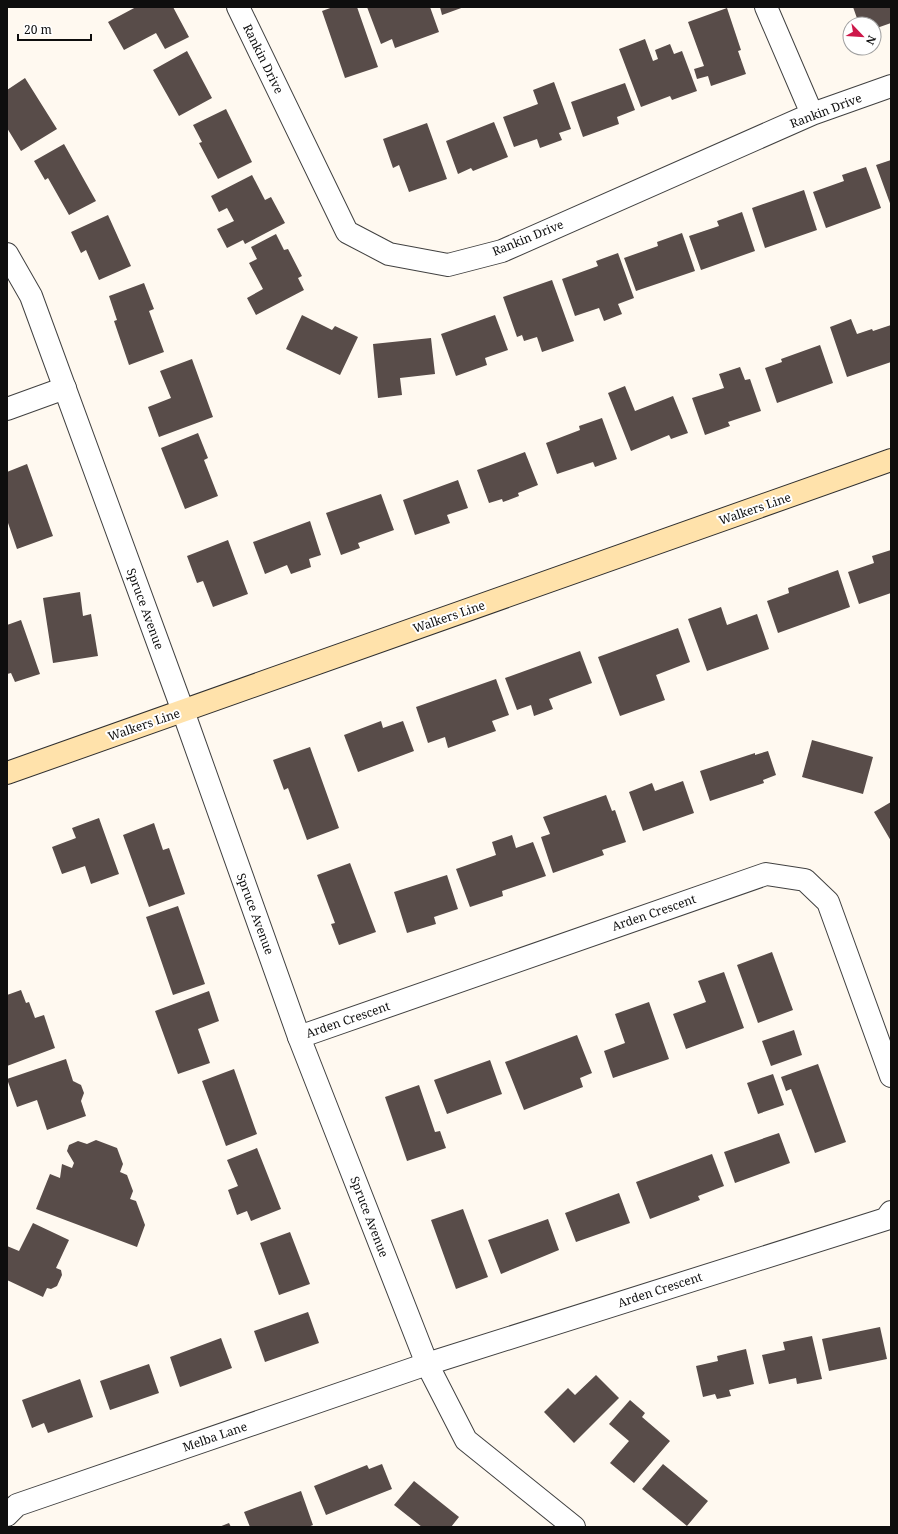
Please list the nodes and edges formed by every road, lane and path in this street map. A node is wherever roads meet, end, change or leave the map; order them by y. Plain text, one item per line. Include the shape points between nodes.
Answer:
1 (238, 7) edge
2 (766, 7) edge
3 (891, 86) edge
4 (812, 114) junction
5 (7, 254) edge
6 (66, 388) junction
7 (7, 409) edge
8 (891, 460) edge
9 (183, 711) junction
10 (7, 772) edge
11 (299, 1037) junction
12 (891, 1076) edge
13 (891, 1212) edge
14 (427, 1364) junction
15 (7, 1515) edge
16 (574, 1527) edge

1 - 4 street, Rankin Drive via 347,232 389,254 448,265 502,251
2 - 4 street
3 - 4 street, Rankin Drive
5 - 6 street, Spruce Avenue via 31,296
6 - 7 street
6 - 9 street, Spruce Avenue
8 - 9 main road, Walkers Line
9 - 10 main road, Walkers Line
9 - 11 street, Spruce Avenue
11 - 12 street, Arden Crescent via 766,874 805,880 828,902
11 - 14 street, Spruce Avenue
13 - 14 street, Arden Crescent via 886,1219
14 - 15 street, Melba Lane via 17,1504
14 - 16 street, Spruce Avenue via 466,1440

